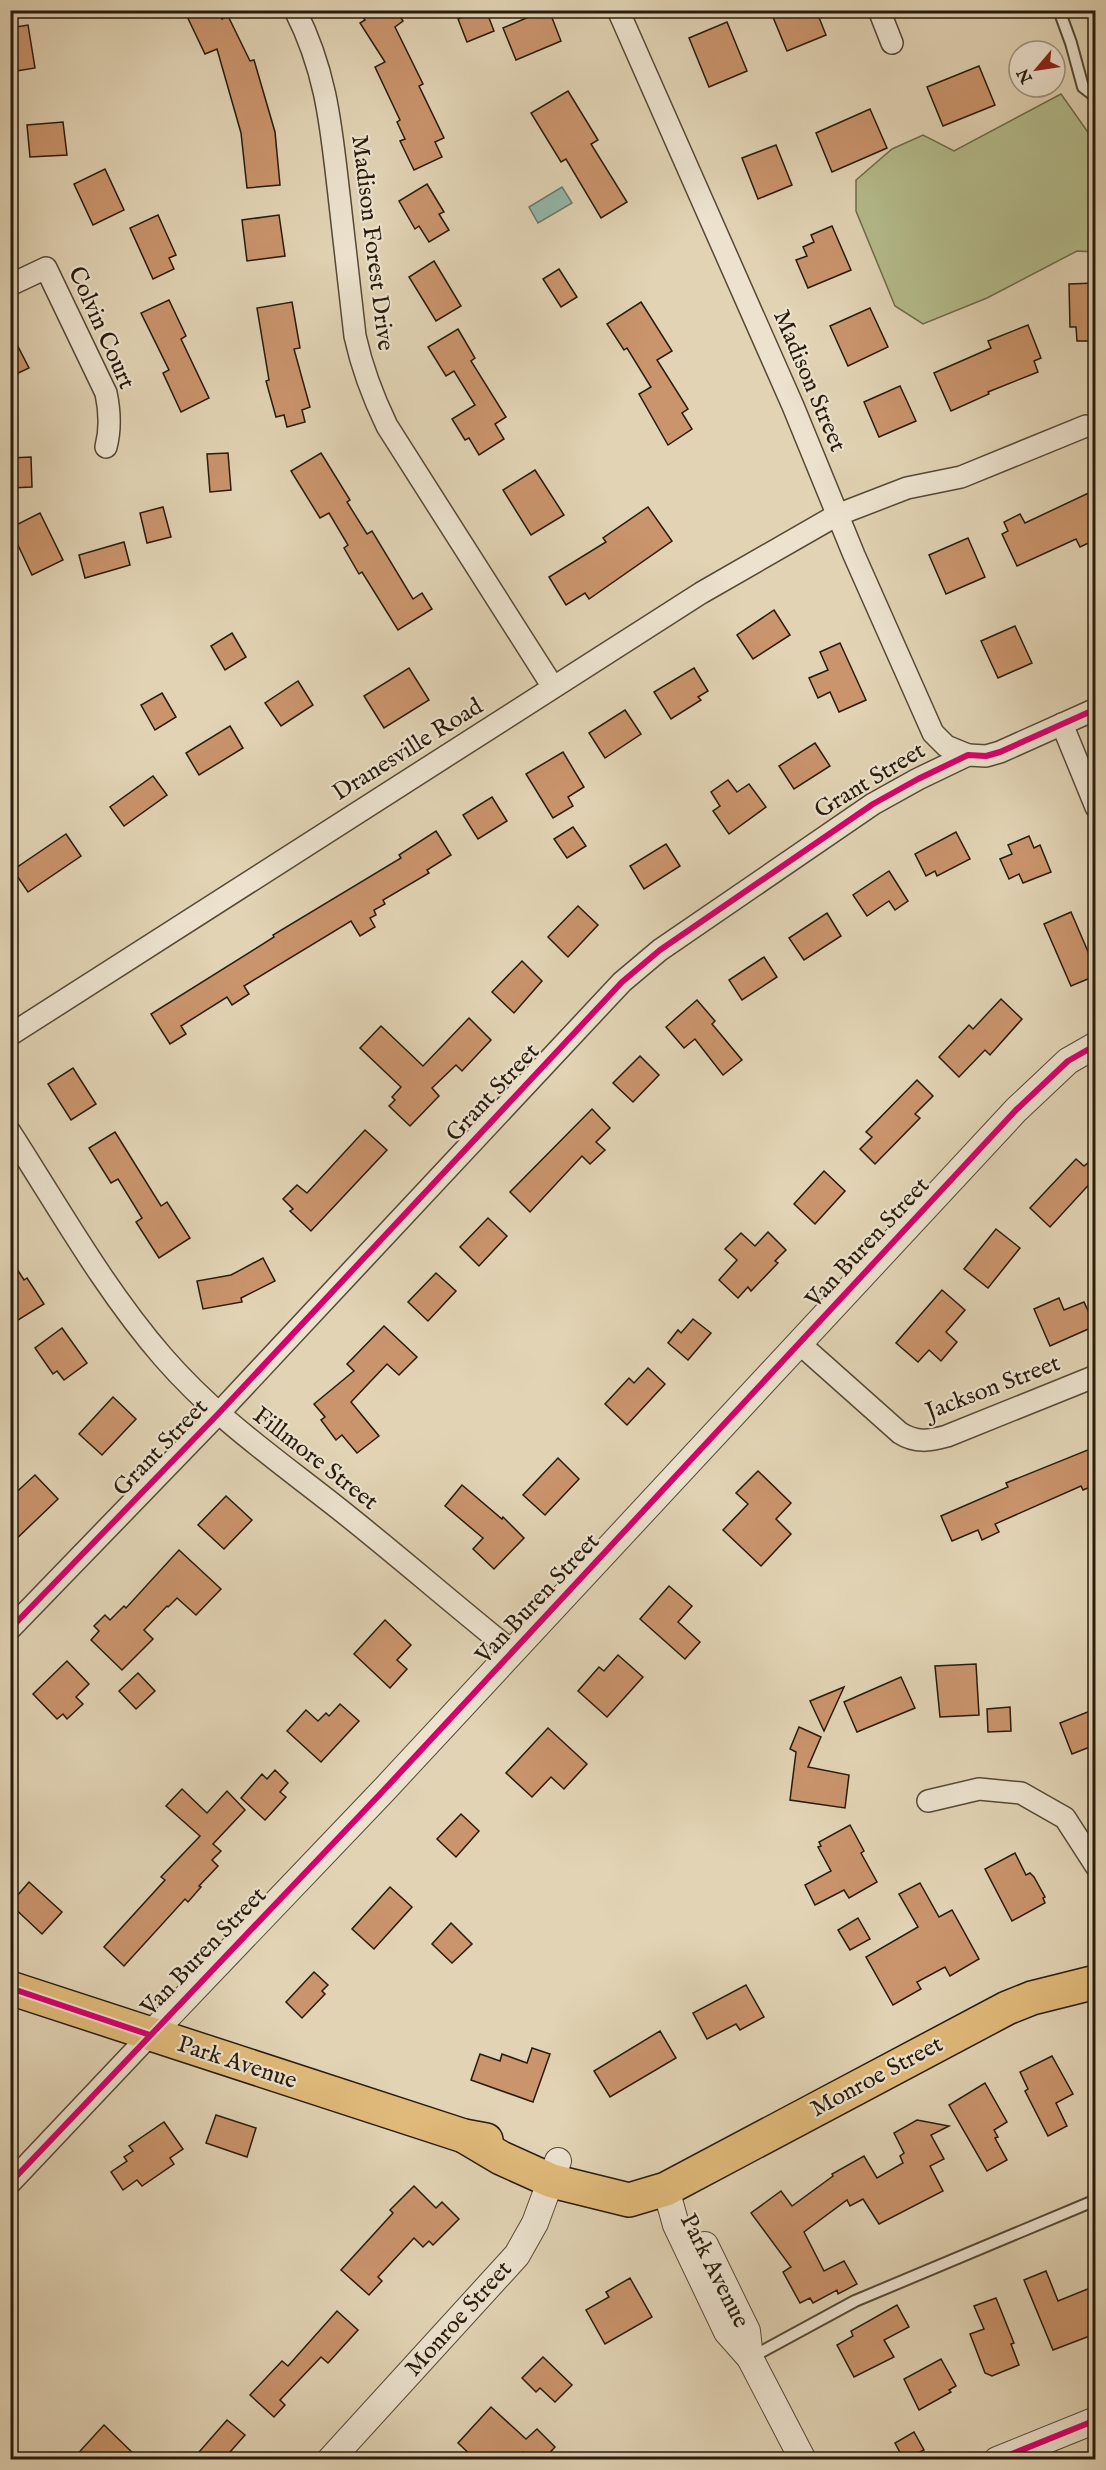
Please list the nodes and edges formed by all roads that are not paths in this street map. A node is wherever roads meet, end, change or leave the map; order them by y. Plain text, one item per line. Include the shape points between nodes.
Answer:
1 (295, 10) edge
2 (618, 10) edge
3 (879, 10) edge
4 (1059, 10) edge
5 (892, 43) dead end
6 (1095, 97) edge
7 (10, 285) edge
8 (1086, 426) dead end
9 (106, 447) dead end
10 (837, 515) junction
11 (553, 687) junction
12 (1095, 709) edge
13 (1062, 724) junction
14 (968, 756) junction
15 (1095, 807) edge
16 (10, 1035) edge
17 (1095, 1045) edge
18 (10, 1132) edge
19 (800, 1344) junction
20 (1095, 1376) edge
21 (218, 1414) junction
22 (10, 1629) edge
23 (513, 1652) junction
24 (928, 1801) dead end
25 (1095, 1866) edge
26 (1095, 1982) edge
27 (10, 1988) edge
28 (150, 2035) junction
29 (555, 2171) junction
30 (10, 2183) edge
31 (666, 2189) junction
32 (1095, 2200) edge
33 (750, 2358) junction
34 (1095, 2420) edge
35 (330, 2460) edge
36 (803, 2460) edge
37 (997, 2460) edge

1 - 11 street, Madison Forest Drive via 321,71 329,110 355,336 372,395 387,426
2 - 10 street, Madison Street
3 - 5 street
4 - 6 lane via 1083,87
7 - 9 street, Colvin Court via 46,268 106,393 110,413
8 - 10 street, Dranesville Road via 961,477 907,488
10 - 11 street, Dranesville Road via 701,593
10 - 14 street, Madison Street via 933,733 946,746
11 - 16 street, Dranesville Road
12 - 13 street, Grant Street
13 - 14 street, Grant Street via 1000,752
13 - 15 street
14 - 21 street, Grant Street via 873,804 660,950 622,982
17 - 19 street, Van Buren Street via 1043,1082
18 - 21 street, Fillmore Street via 124,1309 163,1358
19 - 20 street, Jackson Street via 900,1433 919,1441 947,1436
19 - 23 street, Van Buren Street
21 - 22 street, Grant Street
21 - 23 street, Fillmore Street
23 - 28 street, Van Buren Street
24 - 25 street via 979,1789 1020,1793 1065,1818
26 - 31 main road, Monroe Street via 1007,2008
27 - 28 main road, Park Avenue
28 - 29 main road, Park Avenue via 464,2136 501,2158
28 - 30 street, Van Buren Street
29 - 31 main road, Park Avenue
29 - 35 street, Monroe Street via 535,2223 517,2255
31 - 33 street, Park Avenue via 691,2217 747,2331
32 - 33 lane via 855,2301
33 - 36 street, Park Avenue
34 - 37 street

